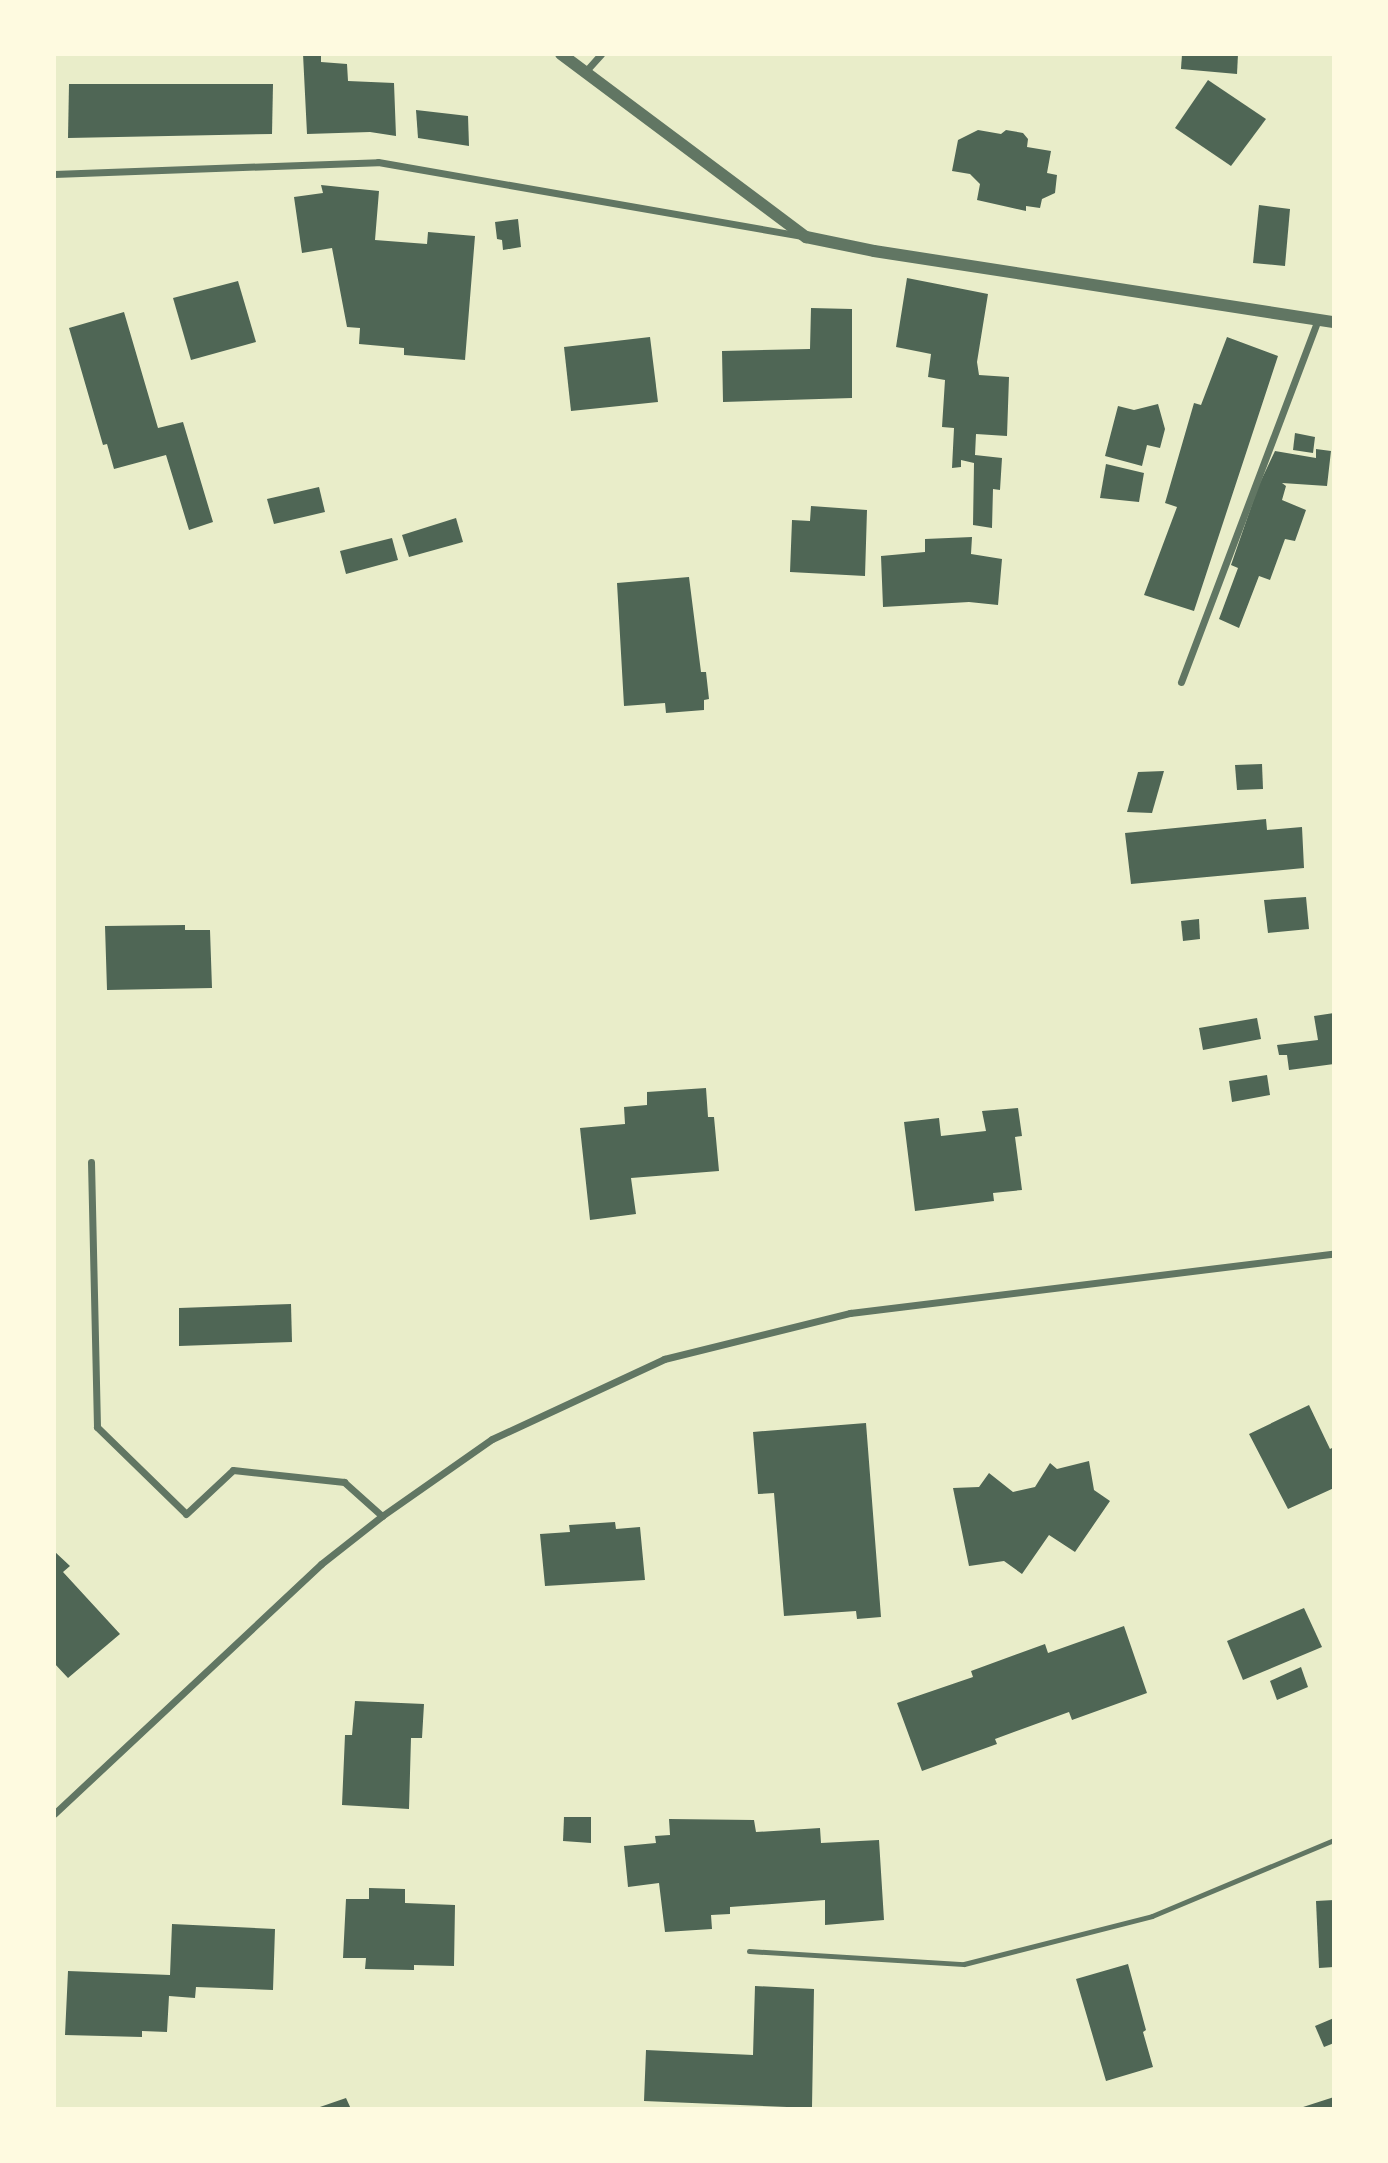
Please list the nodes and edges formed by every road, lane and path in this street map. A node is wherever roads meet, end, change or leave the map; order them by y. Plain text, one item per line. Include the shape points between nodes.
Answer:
1 (561, 54) edge
2 (601, 54) edge
3 (585, 72) junction
4 (54, 174) edge
5 (806, 237) junction
6 (1318, 319) junction
7 (1334, 322) edge
8 (1181, 681) dead end
9 (91, 1162) dead end
10 (1334, 1254) edge
11 (382, 1516) junction
12 (54, 1815) edge
13 (1334, 1840) edge
14 (749, 1951) dead end

1 - 3 street
2 - 3 street
3 - 5 street
4 - 5 street via 378,162
5 - 6 street
6 - 7 street
6 - 8 street
9 - 11 street via 97,1427 186,1514 233,1470 344,1482
10 - 11 street via 850,1313 664,1359 492,1439
11 - 12 street via 321,1564
13 - 14 lane via 1152,1916 964,1964

